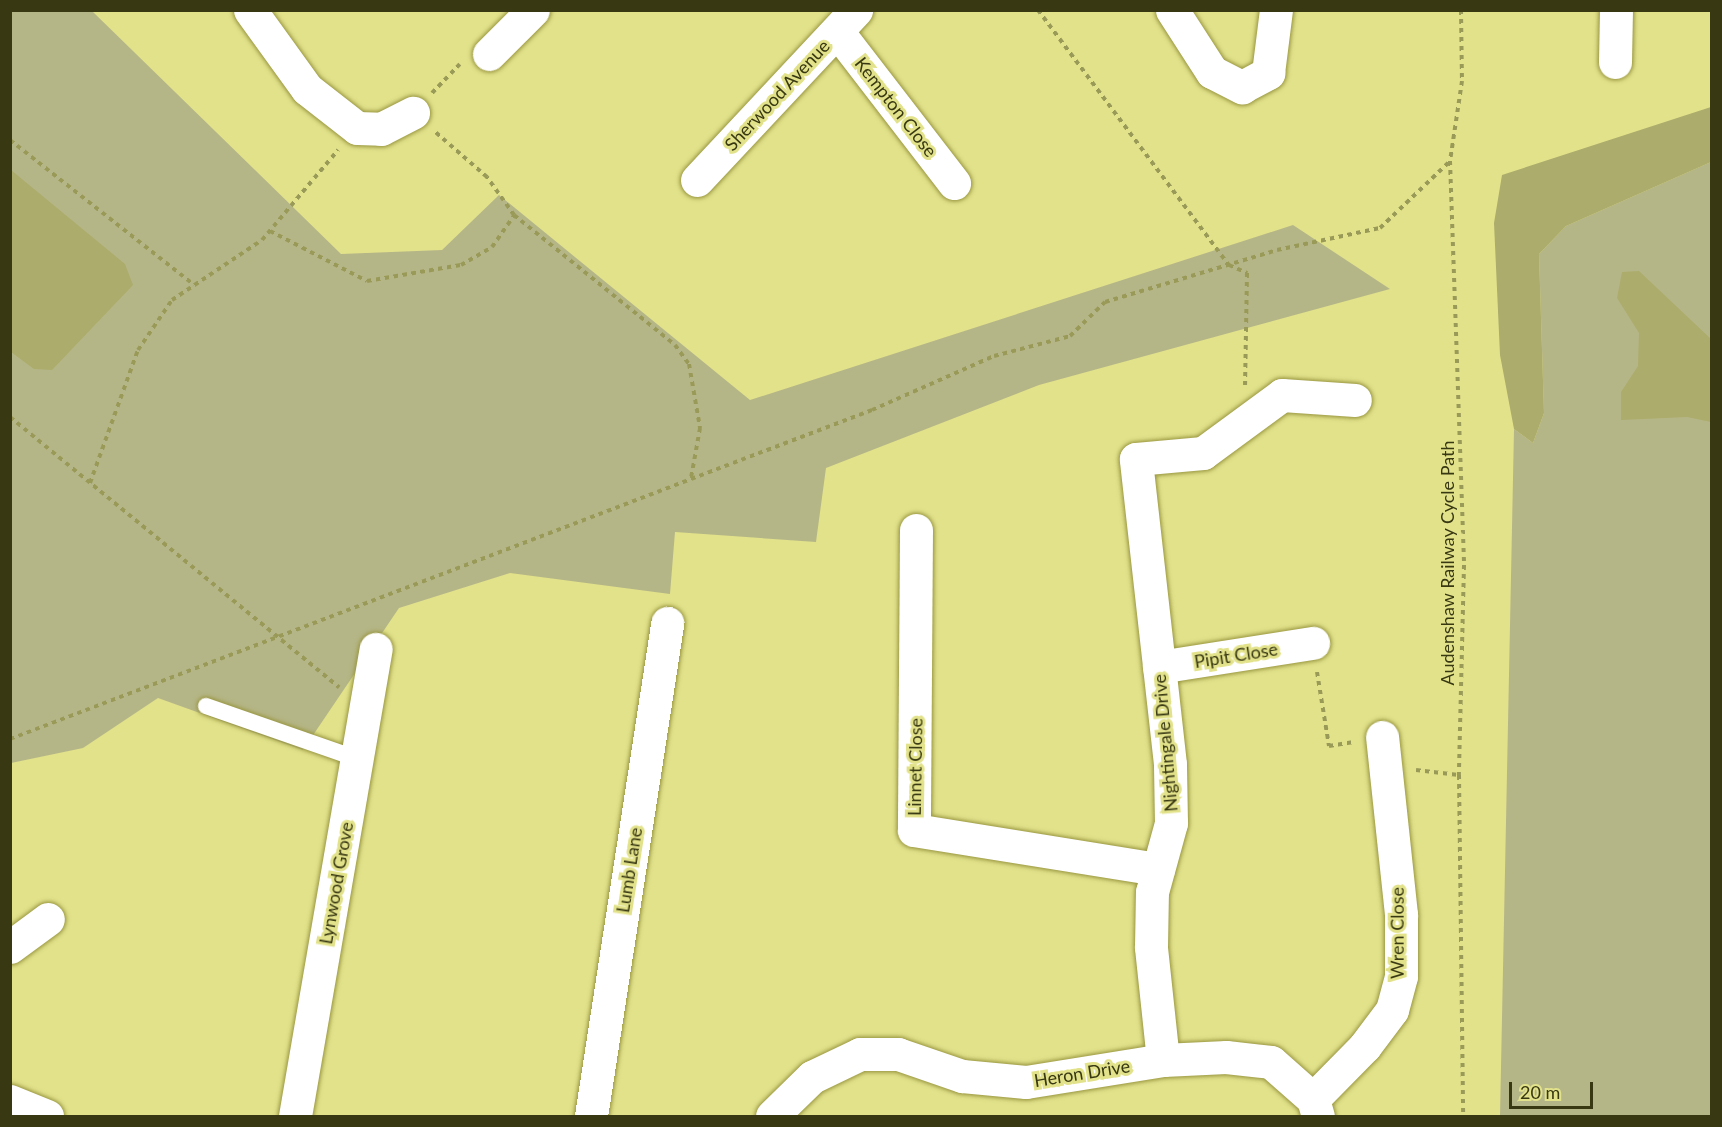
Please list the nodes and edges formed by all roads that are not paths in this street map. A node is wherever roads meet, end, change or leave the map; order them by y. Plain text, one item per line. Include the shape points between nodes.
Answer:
1 (250, 10) edge
2 (1172, 10) edge
3 (1276, 10) edge
4 (1616, 10) edge
5 (528, 12) edge
6 (847, 21) edge
7 (489, 54) road end
8 (1615, 62) dead end
9 (413, 113) road end
10 (697, 180) dead end
11 (954, 183) dead end
12 (1355, 400) dead end
13 (916, 530) dead end
14 (666, 623) dead end
15 (1313, 643) dead end
16 (376, 649) dead end
17 (1159, 667) junction
18 (206, 706) dead end
19 (1383, 752) road end
20 (358, 759) junction
21 (1158, 869) junction
22 (48, 919) dead end
23 (10, 947) edge
24 (1162, 1060) junction
25 (10, 1101) edge
26 (1315, 1108) edge
27 (47, 1116) edge
28 (295, 1116) edge
29 (591, 1116) edge
30 (772, 1116) edge

1 - 9 street via 308,89 357,128 381,129
2 - 3 street via 1212,72 1242,87 1268,73
4 - 8 street
5 - 7 street
6 - 10 street, Sherwood Avenue
6 - 11 street, Kempton Close
12 - 17 street, Nightingale Drive via 1282,395 1203,453 1136,459
13 - 21 street, Linnet Close via 914,830
14 - 29 street, Lumb Lane
15 - 17 street, Pipit Close
16 - 20 street, Lynwood Grove
17 - 21 street, Nightingale Drive via 1171,823
18 - 20 lane
19 - 26 street, Wren Close via 1401,914 1401,976 1392,1010
20 - 28 street, Lynwood Grove
21 - 24 street, Nightingale Drive via 1152,892 1151,947
22 - 23 street
24 - 26 street, Heron Drive via 1226,1057 1271,1062
24 - 30 street, Heron Drive via 1026,1082 962,1076 897,1054 860,1054 812,1077
25 - 27 street

